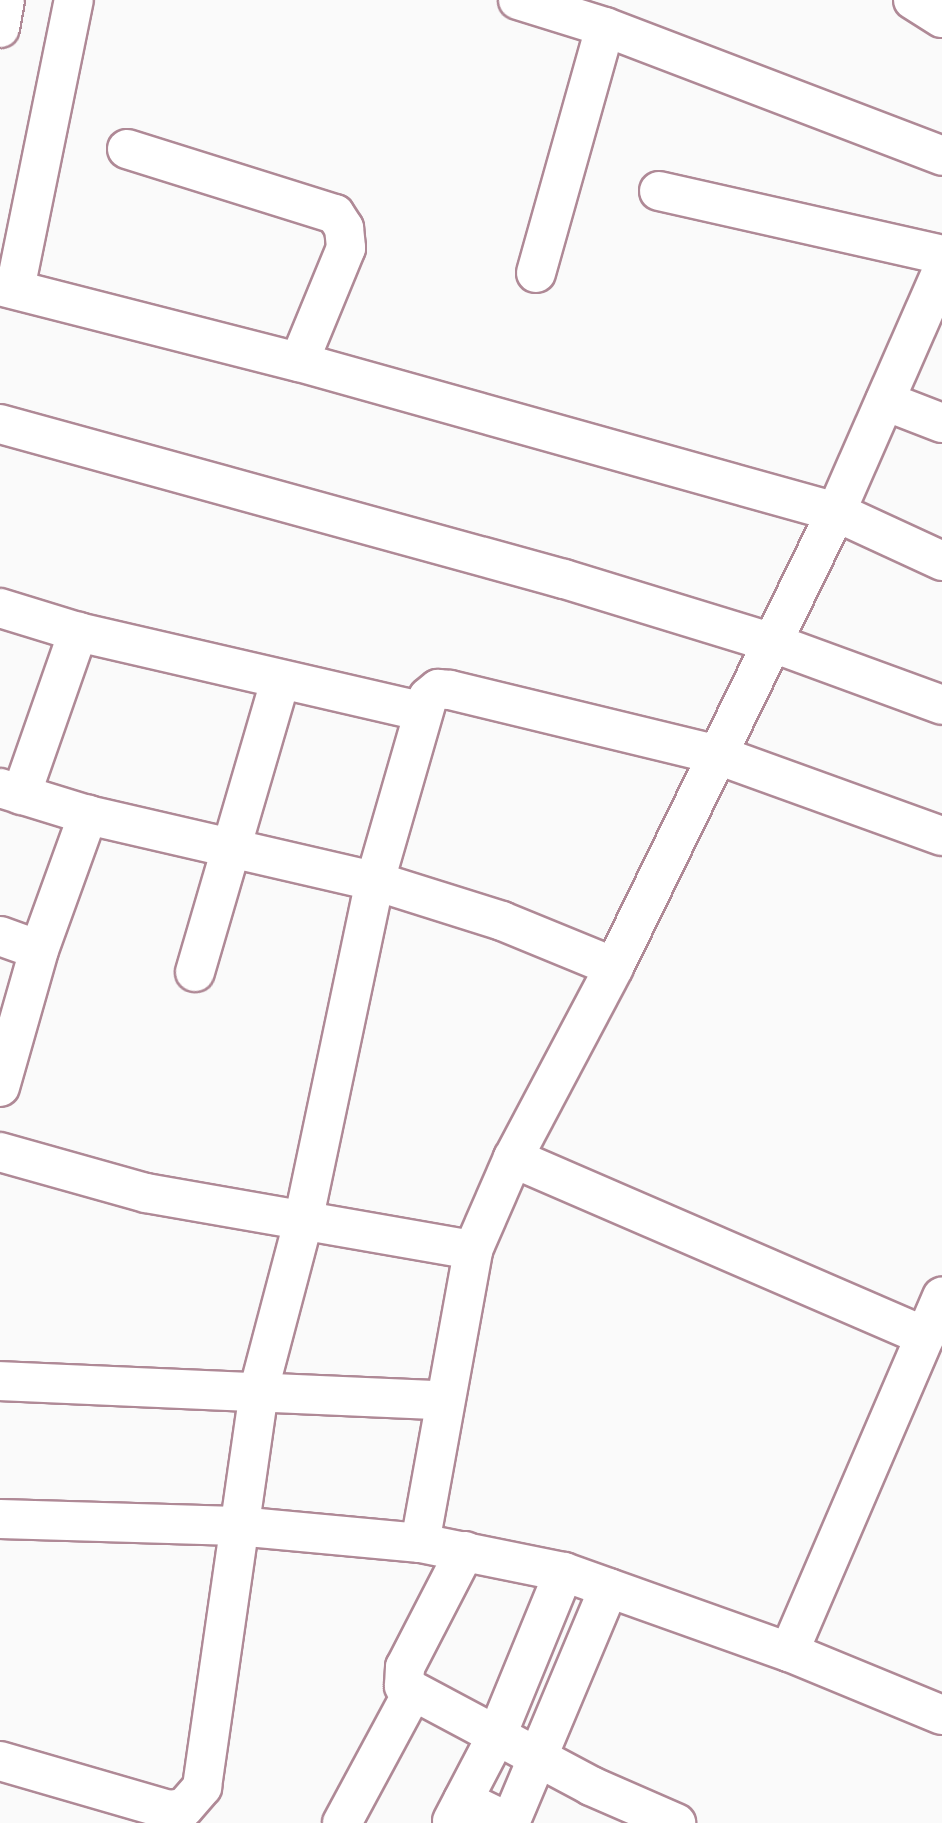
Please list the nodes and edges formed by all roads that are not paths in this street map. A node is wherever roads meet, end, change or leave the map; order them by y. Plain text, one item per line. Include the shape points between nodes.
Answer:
1 (5, 0) edge
2 (74, 0) edge
3 (518, 0) edge
4 (913, 0) edge
5 (942, 18) edge
6 (605, 27) junction
7 (0, 28) edge
8 (127, 149) dead end
9 (942, 156) edge
10 (659, 191) dead end
11 (942, 255) edge
12 (942, 271) edge
13 (536, 273) dead end
14 (7, 288) edge
15 (299, 362) junction
16 (885, 401) junction
17 (942, 423) edge
18 (0, 424) edge
19 (836, 512) junction
20 (942, 561) edge
21 (0, 608) edge
22 (78, 632) junction
23 (773, 643) junction
24 (280, 682) junction
25 (942, 705) edge
26 (421, 711) junction
27 (715, 754) junction
28 (11, 792) edge
29 (88, 815) junction
30 (942, 836) edge
31 (231, 846) junction
32 (376, 881) junction
33 (0, 936) edge
34 (40, 950) junction
35 (614, 967) junction
36 (195, 972) dead end
37 (2, 1072) edge
38 (0, 1153) edge
39 (513, 1158) junction
40 (303, 1223) junction
41 (473, 1250) junction
42 (942, 1297) edge
43 (925, 1336) junction
44 (0, 1381) edge
45 (259, 1389) junction
46 (444, 1400) junction
47 (0, 1520) edge
48 (237, 1526) junction
49 (442, 1547) junction
50 (564, 1572) junction
51 (609, 1588) junction
52 (789, 1652) junction
53 (412, 1693) junction
54 (942, 1715) edge
55 (497, 1735) junction
56 (540, 1758) junction
57 (0, 1761) edge
58 (457, 1811) edge
59 (342, 1823) edge
60 (676, 1823) edge

1 - 7 street
2 - 14 street
3 - 6 street
4 - 5 street
6 - 9 street
6 - 13 street
8 - 15 street via 335,214 344,228 346,248
10 - 11 street
12 - 16 street
14 - 15 street
15 - 19 street
16 - 17 street
16 - 19 street
18 - 23 street via 564,579
19 - 20 street
19 - 23 street
21 - 22 street
22 - 24 street
22 - 28 street
23 - 25 street
23 - 27 street
24 - 26 street
24 - 31 street
26 - 27 street via 438,690 450,690
26 - 32 street
27 - 30 street
27 - 35 street
28 - 29 street
29 - 31 street
29 - 34 street
31 - 32 street
31 - 36 street
32 - 35 street via 502,921
32 - 40 street
33 - 34 street
34 - 37 street
35 - 39 street
38 - 40 street via 146,1193
39 - 41 street
39 - 43 street
40 - 41 street
40 - 45 street
41 - 46 street
42 - 43 street
43 - 52 street
44 - 45 street
45 - 46 street
45 - 48 street
46 - 49 street
47 - 48 street
48 - 49 street
48 - 57 street via 202,1787 195,1800 169,1810
49 - 50 street
49 - 53 street via 405,1667 404,1686
50 - 51 street
50 - 55 street
51 - 52 street
51 - 56 street
52 - 54 street
53 - 55 street
53 - 59 street
55 - 56 street
55 - 58 street
56 - 58 street via 510,1823
56 - 60 street

